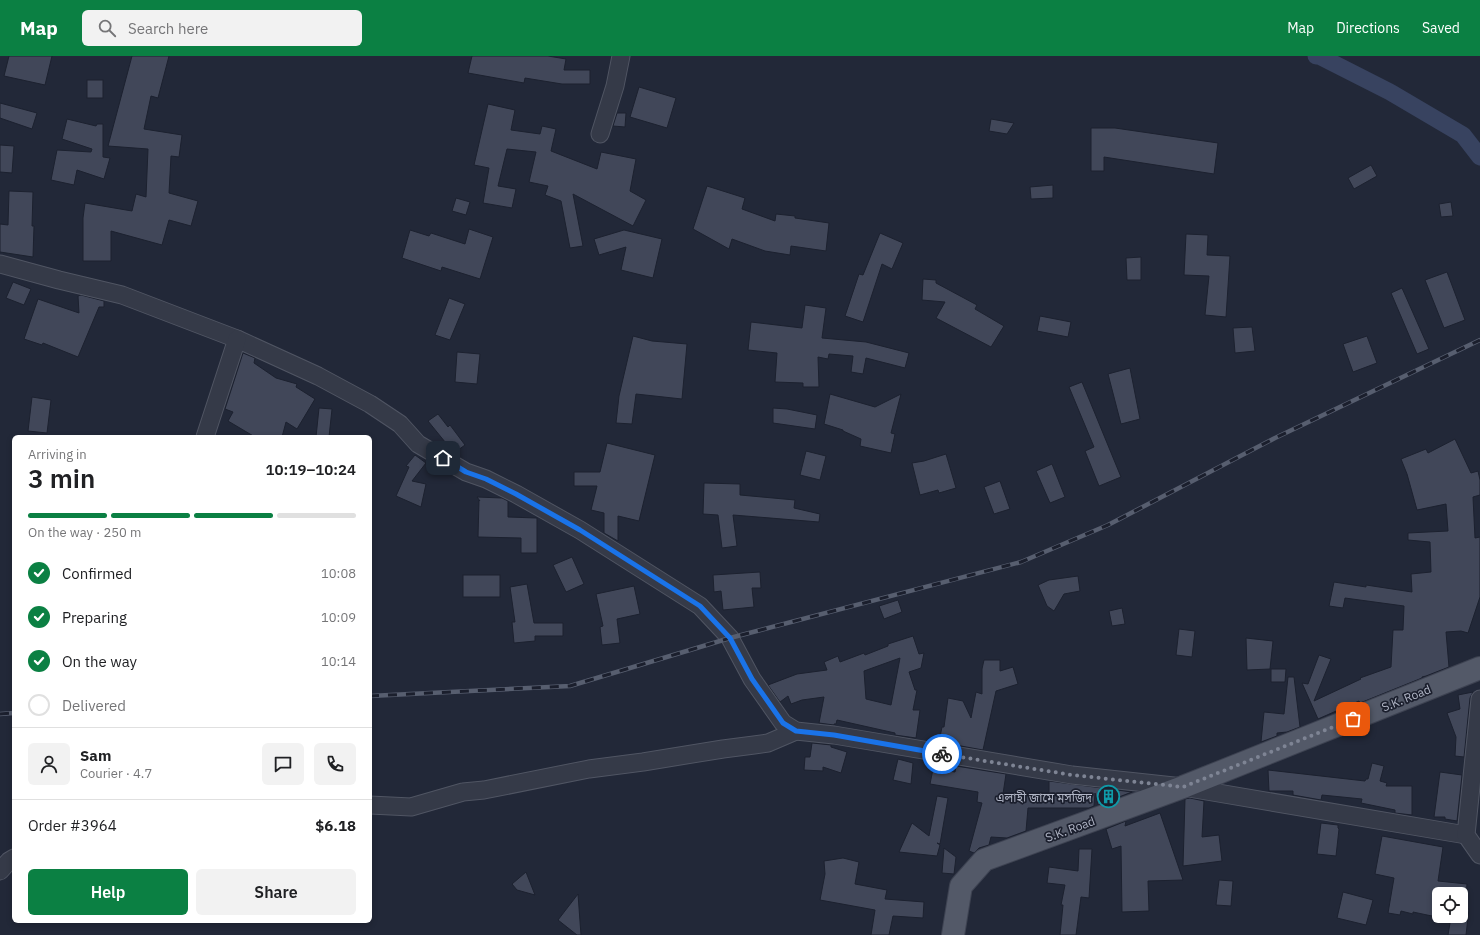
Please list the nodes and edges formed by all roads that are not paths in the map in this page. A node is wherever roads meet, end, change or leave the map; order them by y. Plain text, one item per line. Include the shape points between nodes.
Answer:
1 (621, 56) edge
2 (600, 134) dead end
3 (0, 264) edge
4 (237, 339) junction
5 (206, 435) edge
6 (1480, 668) edge
7 (1480, 699) edge
8 (796, 731) junction
9 (1183, 787) junction
10 (372, 805) edge
11 (1466, 835) junction
12 (1480, 855) edge
13 (12, 859) edge
14 (0, 871) edge
15 (953, 935) edge

1 - 2 street via 615,86
3 - 4 street via 122,295
4 - 5 street
4 - 8 street via 318,376 370,404 400,424 418,444 466,472 510,491 580,530 700,606 730,638 752,679 783,723
6 - 9 main road, S.K. Road
7 - 11 street
8 - 9 street via 834,735 1072,775
8 - 10 street via 768,743 589,769 463,792 411,807
9 - 11 street
9 - 15 main road, S.K. Road via 984,860 961,886
11 - 12 street
13 - 14 street

